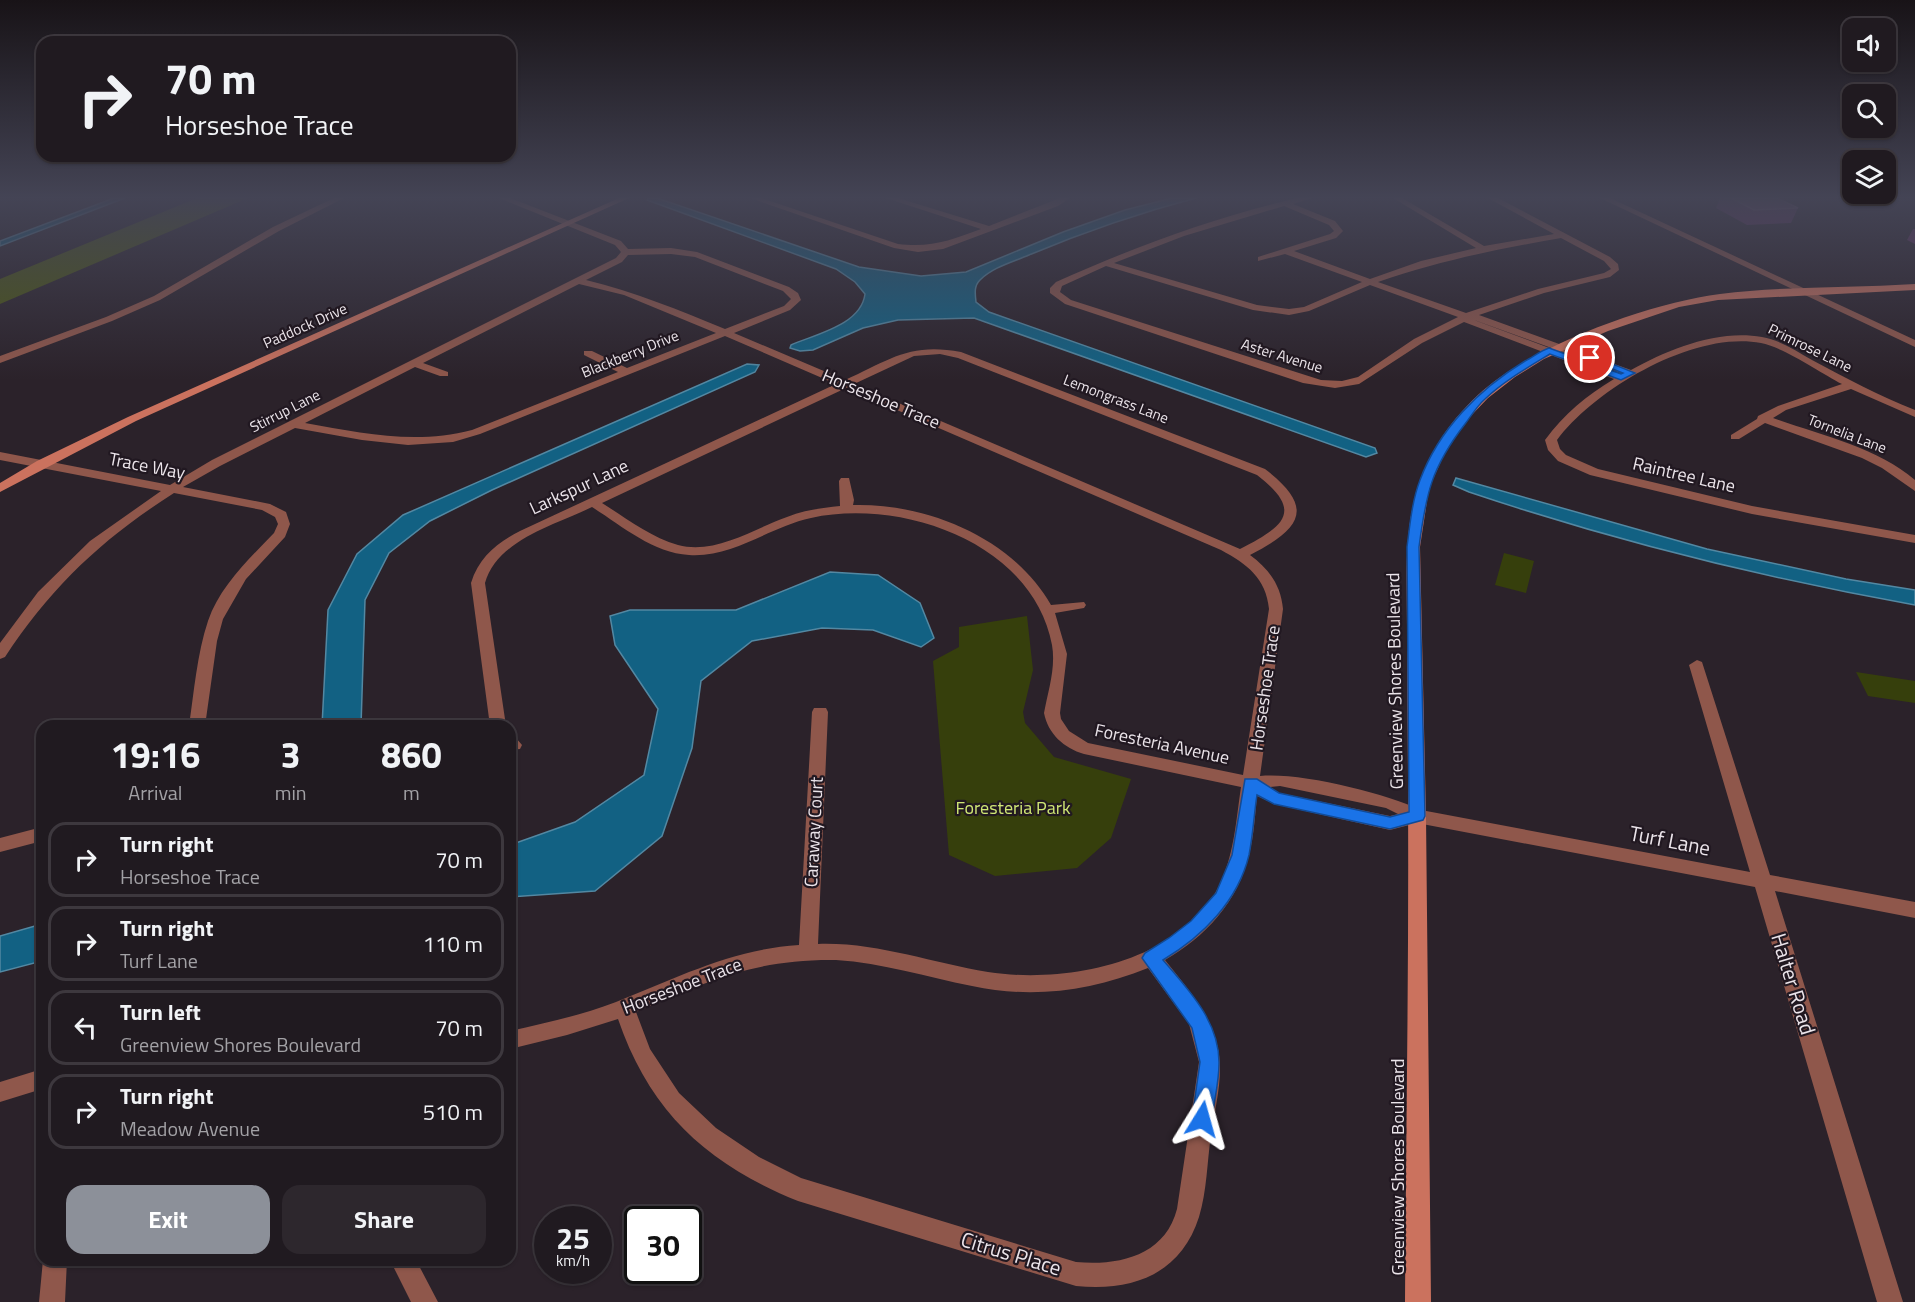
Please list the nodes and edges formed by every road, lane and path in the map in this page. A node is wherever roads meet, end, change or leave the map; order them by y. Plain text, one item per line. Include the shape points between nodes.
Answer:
1 (225, 259) edge
2 (491, 259) edge
3 (621, 259) edge
4 (707, 259) edge
5 (1115, 259) edge
6 (1306, 259) edge
7 (1443, 259) edge
8 (1607, 259) edge
9 (1724, 259) edge
10 (1104, 263) junction
11 (1915, 279) edge
12 (579, 280) junction
13 (1369, 282) junction
14 (1915, 287) edge
15 (1783, 289) junction
16 (1804, 292) junction
17 (1464, 316) junction
18 (725, 333) junction
19 (1915, 344) edge
20 (1553, 349) junction
21 (588, 353) dead end
22 (0, 360) edge
23 (415, 363) junction
24 (627, 372) junction
25 (444, 374) dead end
26 (1626, 375) junction
27 (845, 384) junction
28 (1851, 385) junction
29 (1915, 414) edge
30 (1762, 418) junction
31 (294, 424) junction
32 (1735, 437) dead end
33 (0, 456) edge
34 (42, 464) junction
35 (845, 482) dead end
36 (1915, 487) edge
37 (0, 488) edge
38 (171, 489) junction
39 (592, 502) junction
40 (846, 509) junction
41 (1915, 539) edge
42 (1240, 555) junction
43 (1079, 605) dead end
44 (1047, 610) junction
45 (0, 654) edge
46 (1696, 665) dead end
47 (820, 712) dead end
48 (198, 720) edge
49 (497, 720) edge
50 (1251, 783) junction
51 (1417, 816) junction
52 (36, 835) edge
53 (0, 844) edge
54 (1762, 882) junction
55 (1915, 910) edge
56 (808, 952) junction
57 (1151, 958) junction
58 (624, 1008) junction
59 (516, 1039) edge
60 (36, 1081) edge
61 (0, 1092) edge
62 (55, 1266) edge
63 (405, 1266) edge
64 (52, 1302) edge
65 (425, 1302) edge
66 (1418, 1302) edge
67 (1890, 1302) edge

1 - 22 street via 158,298
2 - 34 street, Paddock Drive via 132,419
3 - 12 street, Stirrup Lane
4 - 18 street, Blackberry Drive via 786,288 795,295 792,305
5 - 10 street, Aster Avenue
6 - 13 street
7 - 13 street
8 - 17 street, Aster Avenue via 1615,266 1607,274 1532,292
9 - 15 street
10 - 13 street via 1276,312 1306,309
10 - 17 street, Aster Avenue via 1059,284 1054,291 1056,296 1323,384 1362,379 1419,338
11 - 15 street, Greenview Shores Boulevard
12 - 18 street, Horseshoe Trace via 645,299
12 - 23 street, Stirrup Lane
13 - 17 street
14 - 16 street, Greenview Shores Boulevard
15 - 16 street, Greenview Shores Boulevard
15 - 16 street
15 - 20 street, Greenview Shores Boulevard via 1689,302
16 - 19 street
17 - 20 street via 1470,322
18 - 24 street, Blackberry Drive
18 - 27 street, Horseshoe Trace
20 - 26 street
20 - 51 street, Greenview Shores Boulevard via 1480,398 1440,449 1418,507 1413,547
21 - 24 street
23 - 25 street
23 - 31 street, Stirrup Lane
24 - 31 street, Blackberry Drive via 478,431 445,440 402,442
26 - 28 street, Primrose Lane via 1695,347 1747,337 1769,342
26 - 41 street, Raintree Lane via 1578,409 1553,437 1551,446 1562,458 1594,472 1693,497
27 - 39 street, Larkspur Lane
27 - 42 street, Horseshoe Trace
27 - 42 street, Lemongrass Lane via 906,355 946,352 1249,466 1280,486 1291,512 1277,535
28 - 29 street, Primrose Lane
28 - 30 street via 1803,399
30 - 32 street
30 - 36 street, Tornelia Lane via 1882,463
31 - 38 street, Stirrup Lane
33 - 34 street, Trace Way
34 - 37 street, Paddock Drive
34 - 38 street, Trace Way
35 - 40 street
38 - 45 street, Stirrup Lane via 117,526 68,568 21,621
38 - 48 street, Trace Way via 266,507 283,519 280,534 240,577 216,619
39 - 40 street, Foresteria Avenue via 663,544 696,551 730,545 790,519
39 - 49 street, Larkspur Lane via 508,543 489,559 482,571 478,588
40 - 44 street, Foresteria Avenue via 916,516 971,539 1016,570
42 - 50 street, Horseshoe Trace via 1267,578 1276,599
43 - 44 street
44 - 50 street, Foresteria Avenue via 1059,646 1061,668 1053,720 1067,739 1095,751
46 - 54 street, Halter Road
47 - 56 street, Caraway Court
50 - 51 street, Turf Lane via 1274,798 1390,823
50 - 57 street, Horseshoe Trace via 1240,855 1222,897 1197,926
51 - 54 street, Turf Lane
51 - 66 street, Greenview Shores Boulevard
52 - 53 street
54 - 55 street, Turf Lane
54 - 67 street, Halter Road
56 - 57 street, Horseshoe Trace via 868,955 974,979 1040,985 1089,979
56 - 58 street, Horseshoe Trace via 733,964
57 - 58 street, Citrus Place via 1196,1014 1210,1062 1190,1203 1180,1233 1171,1246 1145,1267 1112,1277 1076,1274 770,1177 730,1154 669,1097 642,1054
58 - 59 street, Horseshoe Trace
60 - 61 street
62 - 64 street
63 - 65 street

